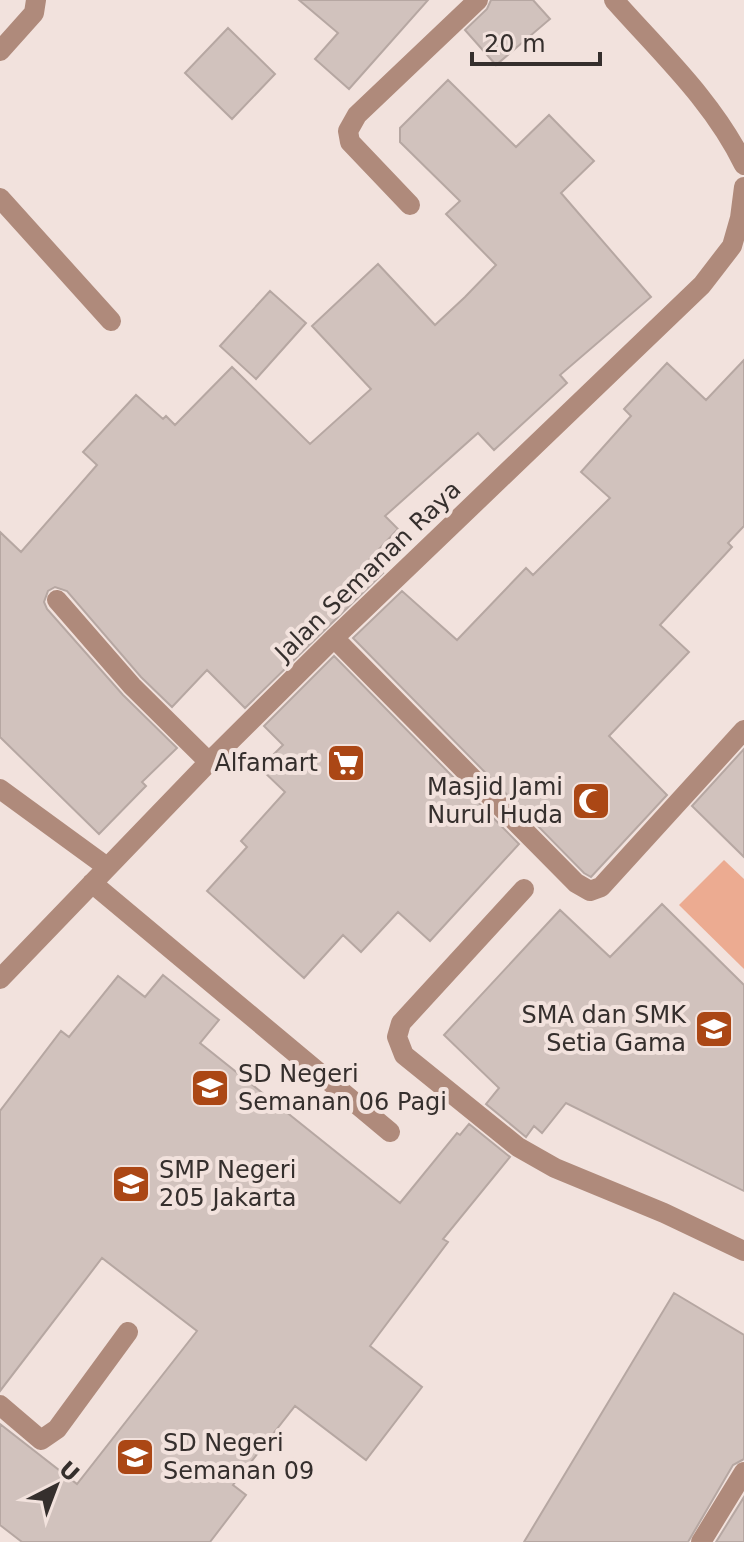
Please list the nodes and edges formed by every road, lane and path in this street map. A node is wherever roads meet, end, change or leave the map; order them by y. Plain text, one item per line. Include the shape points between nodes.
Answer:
1 (36, 0) edge
2 (478, 0) edge
3 (614, 0) edge
4 (0, 51) edge
5 (744, 165) edge
6 (744, 187) edge
7 (0, 198) edge
8 (410, 205) dead end
9 (111, 321) dead end
10 (57, 600) dead end
11 (334, 638) junction
12 (744, 730) edge
13 (209, 762) junction
14 (0, 789) edge
15 (107, 867) junction
16 (92, 883) junction
17 (524, 889) dead end
18 (0, 979) edge
19 (390, 1132) dead end
20 (744, 1251) edge
21 (128, 1332) dead end
22 (0, 1405) edge
23 (744, 1472) edge
24 (701, 1542) edge

1 - 4 street via 34,13
2 - 8 street via 357,115 348,131 350,142
3 - 5 street via 712,111
6 - 11 street, Jalan Semanan Raya via 732,246 702,285
7 - 9 street
10 - 13 street via 132,686
11 - 12 street via 576,883 590,891 601,887
11 - 13 street, Jalan Semanan Raya
13 - 15 street, Jalan Semanan Raya
14 - 15 street
15 - 16 street, Jalan Semanan Raya
16 - 18 street, Jalan Semanan Raya
16 - 19 street
17 - 20 street via 401,1023 397,1037 404,1055 518,1147
21 - 22 street via 57,1429 41,1440
23 - 24 street

